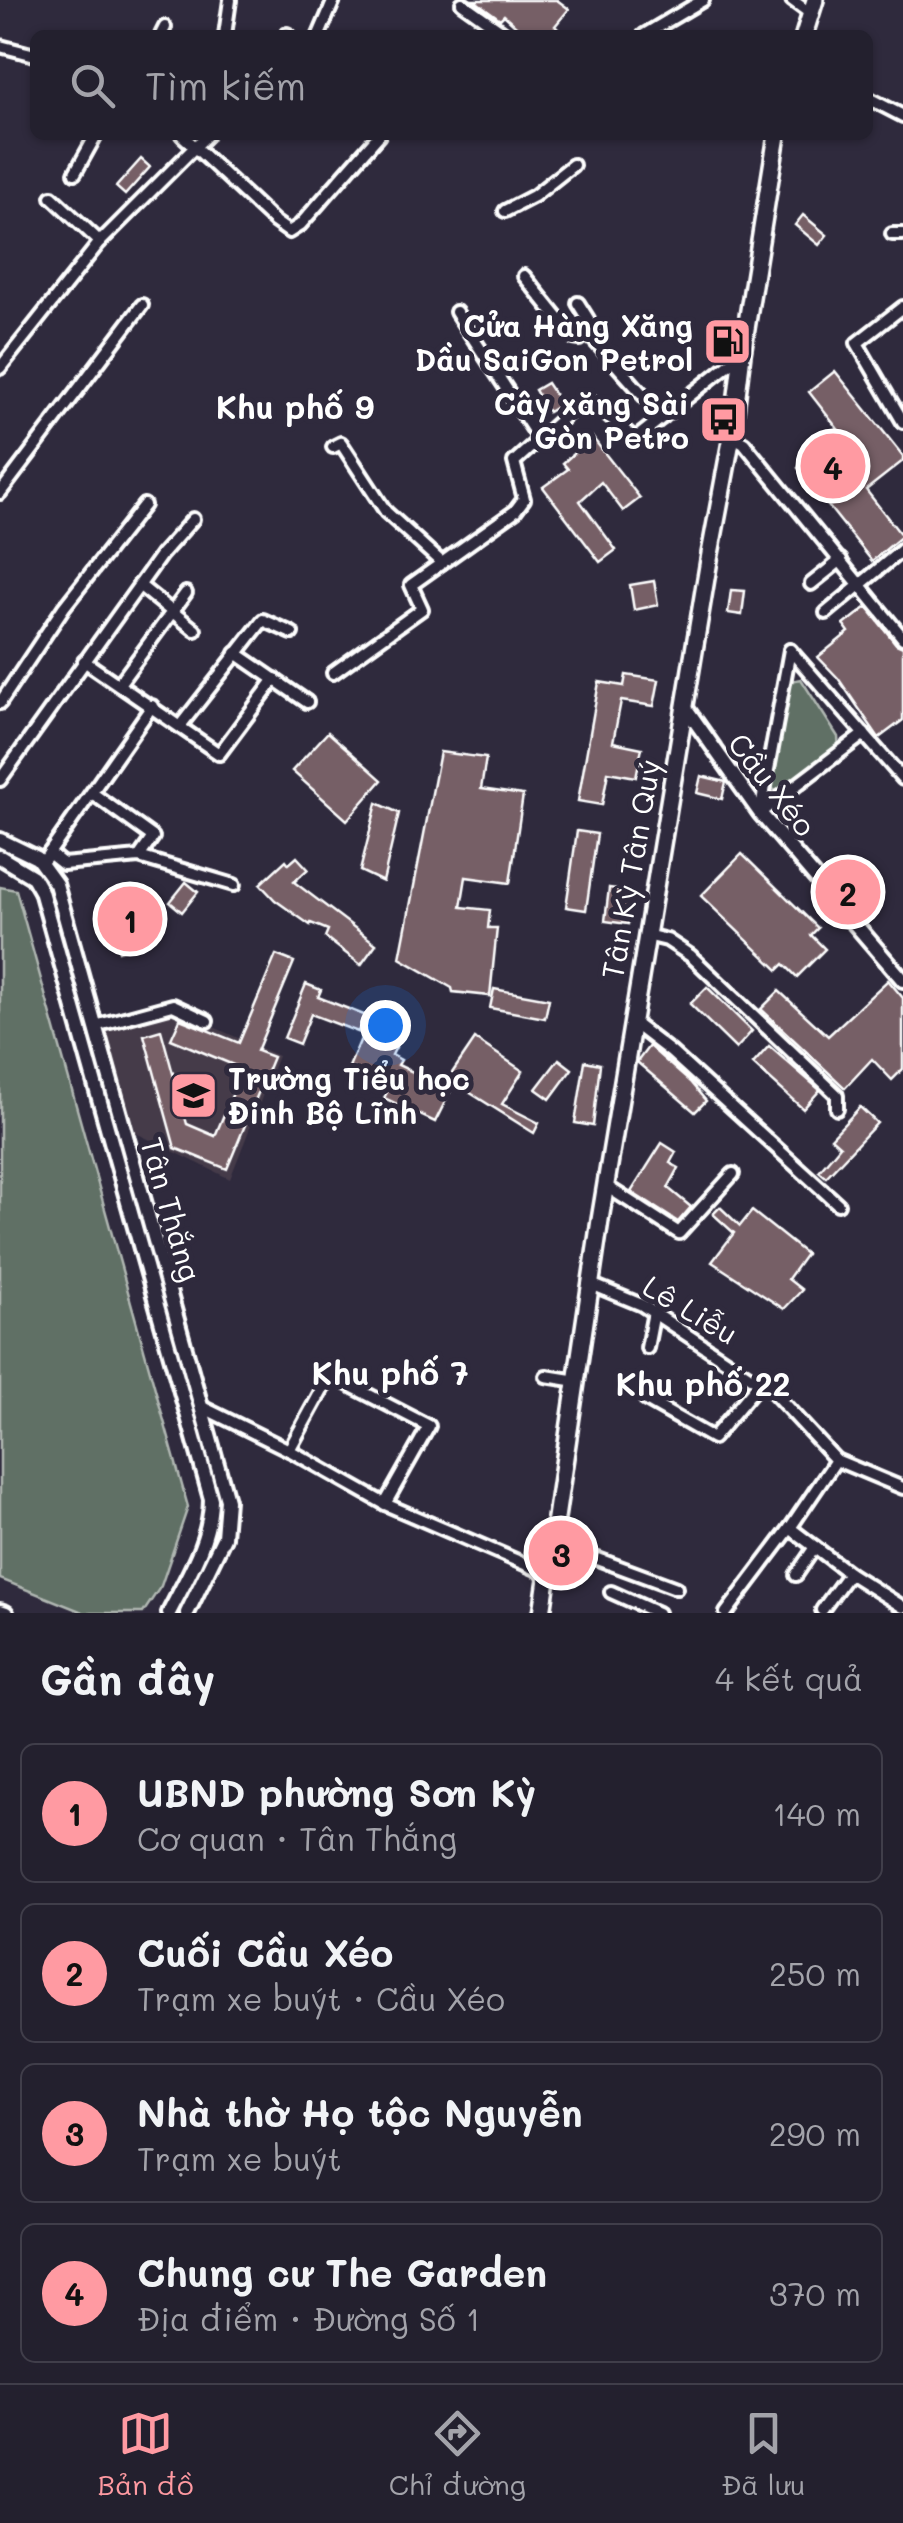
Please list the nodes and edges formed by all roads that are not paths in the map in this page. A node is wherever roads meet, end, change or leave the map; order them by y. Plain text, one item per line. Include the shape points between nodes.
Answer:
1 (230, 0) edge
2 (334, 0) edge
3 (703, 0) edge
4 (792, 0) edge
5 (462, 3) dead end
6 (813, 7) edge
7 (226, 30) edge
8 (318, 30) edge
9 (500, 30) edge
10 (652, 30) edge
11 (0, 46) edge
12 (30, 54) edge
13 (873, 101) edge
14 (903, 116) edge
15 (93, 140) edge
16 (187, 140) edge
17 (202, 140) edge
18 (375, 140) edge
19 (776, 140) edge
20 (194, 148) junction
21 (573, 165) dead end
22 (75, 173) dead end
23 (52, 198) dead end
24 (505, 212) dead end
25 (100, 242) junction
26 (524, 276) dead end
27 (578, 304) dead end
28 (142, 305) dead end
29 (903, 307) edge
30 (456, 312) dead end
31 (590, 330) junction
32 (742, 354) junction
33 (0, 368) edge
34 (663, 416) junction
35 (903, 422) edge
36 (732, 436) junction
37 (538, 437) junction
38 (333, 447) dead end
39 (0, 493) edge
40 (144, 505) dead end
41 (193, 518) dead end
42 (903, 549) edge
43 (841, 560) junction
44 (442, 563) junction
45 (859, 582) junction
46 (811, 584) dead end
47 (140, 585) junction
48 (186, 593) dead end
49 (170, 612) junction
50 (826, 613) dead end
51 (195, 630) dead end
52 (292, 633) dead end
53 (903, 638) edge
54 (236, 653) junction
55 (84, 661) junction
56 (333, 673) dead end
57 (274, 678) junction
58 (119, 684) junction
59 (307, 702) dead end
60 (0, 703) edge
61 (152, 706) junction
62 (685, 707) junction
63 (180, 726) junction
64 (864, 734) junction
65 (903, 779) edge
66 (0, 780) edge
67 (92, 793) junction
68 (760, 813) junction
69 (0, 840) edge
70 (0, 857) edge
71 (139, 857) junction
72 (46, 859) junction
73 (33, 877) junction
74 (234, 885) dead end
75 (646, 935) junction
76 (903, 980) edge
77 (207, 1021) dead end
78 (632, 1022) junction
79 (95, 1026) junction
80 (837, 1109) dead end
81 (733, 1174) dead end
82 (606, 1186) junction
83 (838, 1204) dead end
84 (591, 1284) junction
85 (654, 1312) junction
86 (647, 1348) dead end
87 (546, 1376) dead end
88 (578, 1381) junction
89 (760, 1382) junction
90 (646, 1400) dead end
91 (200, 1406) junction
92 (289, 1450) junction
93 (836, 1460) junction
94 (903, 1488) edge
95 (385, 1504) junction
96 (790, 1528) junction
97 (552, 1542) junction
98 (815, 1547) junction
99 (849, 1572) junction
100 (548, 1574) junction
101 (796, 1576) dead end
102 (676, 1588) dead end
103 (612, 1592) dead end
104 (903, 1608) edge
105 (822, 1610) dead end
106 (169, 1613) edge
107 (188, 1613) edge
108 (542, 1613) edge
109 (658, 1613) edge
110 (726, 1613) edge

1 - 7 street
2 - 8 street
3 - 10 street
4 - 6 street
5 - 9 street
11 - 12 street
13 - 14 street
15 - 22 street
16 - 20 street
17 - 20 street
18 - 20 street via 289,232
19 - 32 main road, Tân Kỳ Tân Quý
20 - 25 street
21 - 24 street
23 - 25 street
25 - 33 street
26 - 31 street via 574,338
27 - 31 street
28 - 39 street
29 - 35 street via 857,344
30 - 37 street
31 - 34 street
32 - 34 street
32 - 36 main road, Tân Kỳ Tân Quý
34 - 37 street via 635,439 586,396
36 - 43 street
36 - 62 main road, Tân Kỳ Tân Quý
37 - 44 street via 514,462 524,499
38 - 44 street via 342,443 386,512
40 - 60 street
41 - 47 street
42 - 45 street
43 - 45 street
43 - 46 street
44 - 56 street via 411,585 422,609
45 - 50 street
45 - 53 street
47 - 49 street
47 - 55 street
48 - 49 street
49 - 51 street
49 - 58 street
52 - 54 street via 262,620
54 - 57 street
54 - 63 street
55 - 58 street
55 - 66 street
57 - 59 street
57 - 63 street via 219,754
58 - 61 street
61 - 63 street
61 - 67 street
62 - 68 street, Cầu Xéo
62 - 75 main road, Tân Kỳ Tân Quý
64 - 65 street
64 - 68 street
64 - 68 street via 790,650
67 - 71 street via 153,837
67 - 72 street
68 - 76 street, Cầu Xéo
69 - 72 street
70 - 73 street
71 - 72 street via 63,864
71 - 74 street
72 - 73 street
72 - 79 street, Tân Thắng
73 - 106 street, Tân Thắng via 211,1499 204,1540
75 - 78 main road, Tân Kỳ Tân Quý
75 - 80 street via 691,956 837,1095
77 - 79 street via 174,1005
78 - 82 main road, Tân Kỳ Tân Quý
78 - 83 street
79 - 91 street, Tân Thắng
81 - 82 street via 679,1233
82 - 84 main road, Tân Kỳ Tân Quý
84 - 85 street, Lê Liễu
84 - 88 main road, Tân Kỳ Tân Quý
85 - 86 street
85 - 89 street, Lê Liễu
87 - 88 street
88 - 97 main road, Tân Kỳ Tân Quý
89 - 90 street via 713,1438
89 - 93 street, Lê Liễu
91 - 92 street
91 - 107 street, Tân Thắng via 228,1521
92 - 95 street
92 - 95 street via 330,1375 429,1426
93 - 94 street, Lê Liễu
93 - 96 street
95 - 100 street
96 - 98 street
96 - 110 street
97 - 100 main road, Tân Kỳ Tân Quý
97 - 102 street
98 - 99 street
98 - 101 street
99 - 104 street
99 - 105 street
100 - 108 main road, Tân Kỳ Tân Quý
103 - 109 street

